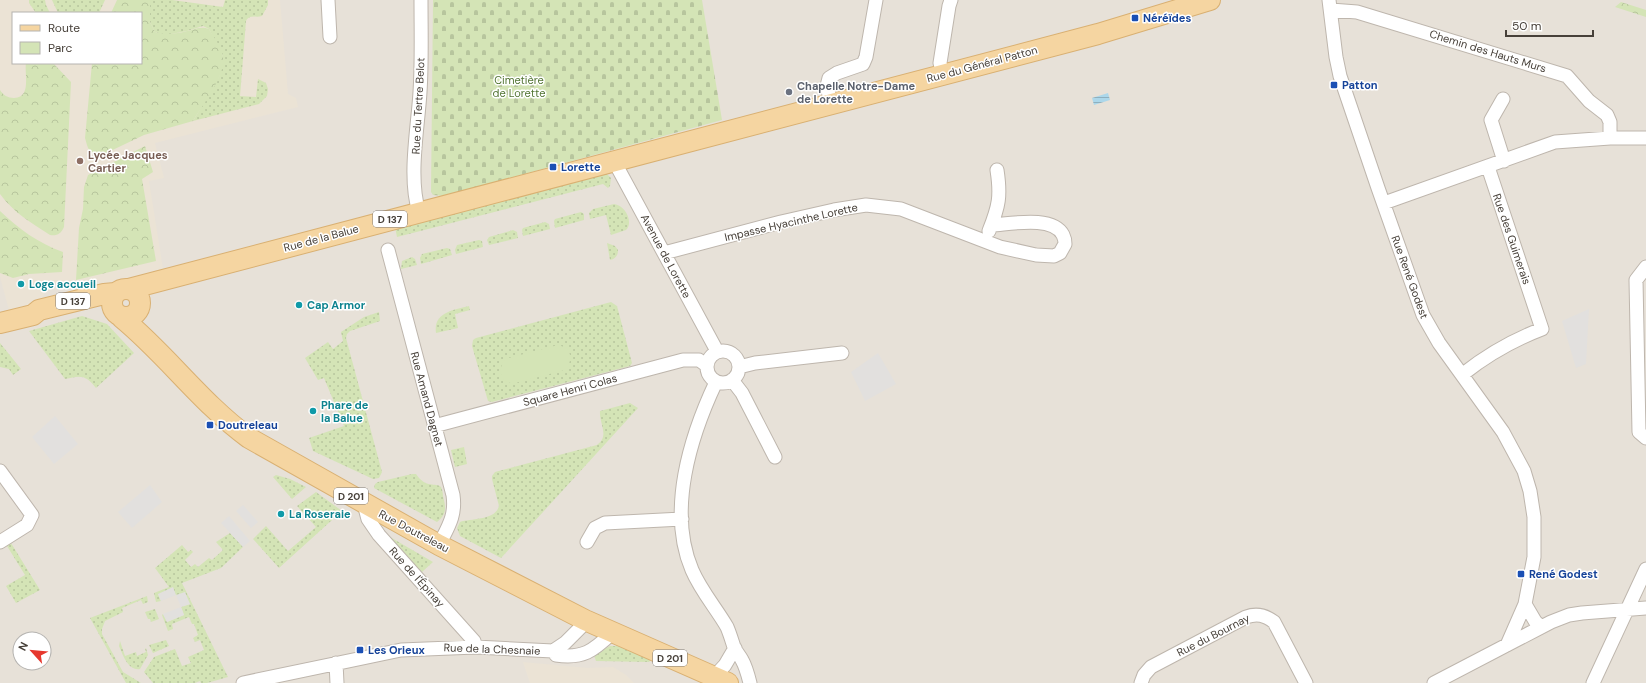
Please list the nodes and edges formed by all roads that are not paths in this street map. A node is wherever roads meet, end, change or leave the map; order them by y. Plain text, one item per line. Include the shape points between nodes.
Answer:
1 (328, 0) edge
2 (421, 0) edge
3 (876, 0) edge
4 (951, 0) edge
5 (1210, 0) edge
6 (1330, 5) edge
7 (330, 37) dead end
8 (943, 74) junction
9 (1504, 99) dead end
10 (831, 104) junction
11 (1610, 138) junction
12 (1646, 138) edge
13 (614, 161) junction
14 (1504, 161) junction
15 (1488, 167) junction
16 (996, 170) dead end
17 (1384, 203) junction
18 (419, 212) junction
19 (992, 225) junction
20 (985, 242) junction
21 (388, 250) dead end
22 (664, 253) junction
23 (1646, 267) edge
24 (127, 304) junction
25 (0, 323) edge
26 (717, 351) junction
27 (842, 353) dead end
28 (706, 365) junction
29 (739, 367) junction
30 (1463, 374) junction
31 (732, 380) junction
32 (716, 382) junction
33 (434, 426) junction
34 (1646, 438) edge
35 (775, 457) dead end
36 (0, 471) edge
37 (364, 504) junction
38 (682, 519) junction
39 (0, 542) edge
40 (587, 542) dead end
41 (439, 545) junction
42 (1646, 569) edge
43 (1525, 604) junction
44 (1646, 608) edge
45 (1628, 610) junction
46 (1519, 617) junction
47 (585, 620) junction
48 (1541, 627) junction
49 (612, 633) junction
50 (1527, 634) junction
51 (1507, 645) junction
52 (476, 647) junction
53 (735, 648) junction
54 (553, 651) junction
55 (336, 664) junction
56 (721, 680) edge
57 (243, 683) edge
58 (337, 683) edge
59 (750, 683) edge
60 (1141, 683) edge
61 (1306, 683) edge
62 (1434, 683) edge
63 (1594, 683) edge

1 - 7 street
2 - 18 street, Rue du Tertre Belot via 415,187
3 - 10 street via 866,57 862,64 829,78 827,86
4 - 8 street via 940,62
5 - 8 main road, Rue du Général Patton / D 137 via 1098,34
6 - 11 street, Chemin des Hauts Murs via 1567,76 1607,115 1610,122
6 - 17 street, Rue René Godest via 1340,76
8 - 10 main road, Rue du Général Patton / D 137
9 - 14 street via 1490,120
10 - 13 main road, Rue du Général Patton / D 137
11 - 12 street
11 - 14 street via 1555,142
13 - 18 main road, Rue de la Balue / D 137
13 - 22 street, Avenue de Lorette
14 - 15 street
15 - 17 street
15 - 30 street, Rue des Guimerais via 1542,329 1495,351
16 - 19 street via 1000,189 999,206
17 - 30 street, Rue René Godest via 1423,315
18 - 24 main road, Rue de la Balue / D 137 via 166,279
19 - 20 street
19 - 20 street, Impasse Hyacinthe Lorette via 1043,222 1056,227 1063,235 1065,244 1060,253 1054,256 1036,255
20 - 22 street, Impasse Hyacinthe Lorette via 901,209 866,205 781,222
21 - 33 street, Rue Amand Dagnet
22 - 26 street, Avenue de Lorette
23 - 34 street via 1636,280 1639,432
24 - 25 main road, Rue de la Balue / D 137 via 104,294 39,310 33,315
24 - 37 main road, Rue Doutreleau / D 201 via 144,336 198,394 232,425 249,438
26 - 28 street via 710,356
26 - 29 street via 732,353
27 - 29 street
28 - 32 street via 708,375
28 - 33 street, Square Henri Colas via 699,360 684,360
29 - 31 street
30 - 43 street, Rue René Godest via 1513,448 1530,491 1534,517 1534,546
31 - 32 street via 728,383
31 - 35 street via 742,392
32 - 38 street via 686,465 682,488
33 - 41 street, Rue Amand Dagnet via 455,505 454,516
36 - 39 street via 32,515 27,525
37 - 41 main road, Rue Doutreleau / D 201
37 - 52 street, Rue de l'Épinay via 368,519 379,535 474,641
38 - 40 street via 605,523 595,528
38 - 53 street via 692,570 727,627
41 - 47 main road, Rue Doutreleau / D 201
42 - 45 street
43 - 46 street, Rue René Godest
43 - 48 street
44 - 45 street
45 - 48 street via 1569,615
45 - 63 street
46 - 50 street
46 - 51 street, Rue René Godest
47 - 49 main road, D 201
47 - 54 street, Rue de la Chesnaie via 565,643
48 - 50 street
49 - 54 street, Rue de la Chesnaie via 584,654 565,656 556,655
49 - 56 main road, D 201
50 - 51 street
51 - 62 street
52 - 54 street, Rue de la Chesnaie
52 - 55 street, Rue de la Chesnaie via 401,650
53 - 56 street via 725,665
53 - 59 street via 745,666
55 - 57 street, Rue de la Chesnaie
55 - 58 street
60 - 61 street, Rue du Bournay via 1150,667 1246,617 1259,614 1274,622

